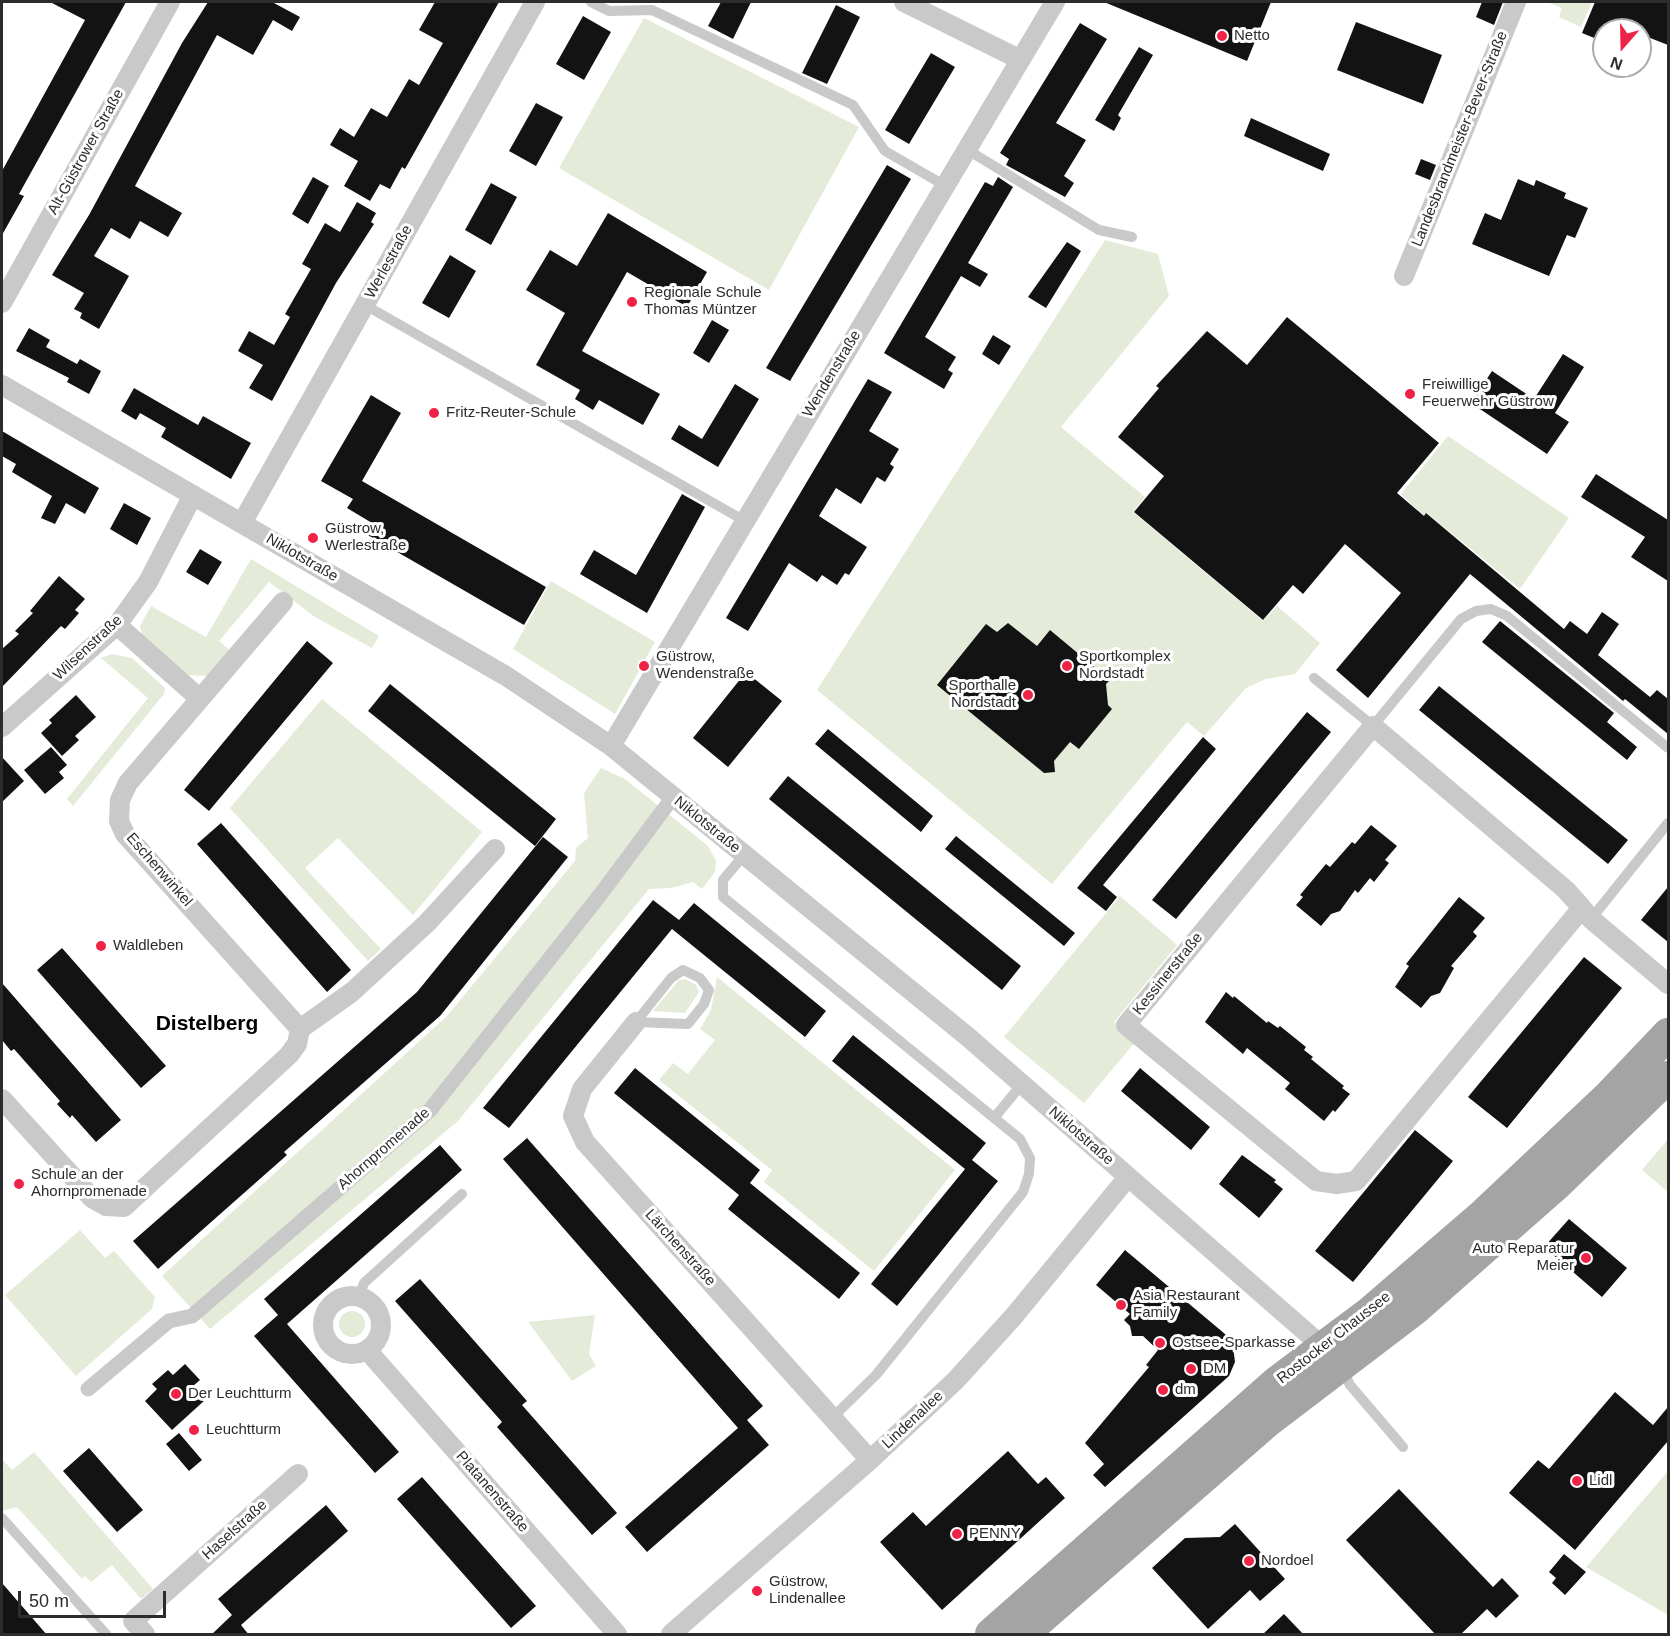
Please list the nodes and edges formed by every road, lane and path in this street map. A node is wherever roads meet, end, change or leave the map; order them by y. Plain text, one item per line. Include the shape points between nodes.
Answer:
1 (170, 2) edge
2 (535, 2) edge
3 (591, 2) edge
4 (904, 2) edge
5 (1055, 2) edge
6 (1516, 2) edge
7 (1019, 59) junction
8 (966, 149) junction
9 (944, 185) junction
10 (1132, 237) dead end
11 (1404, 276) dead end
12 (2, 303) edge
13 (365, 305) junction
14 (2, 385) edge
15 (193, 495) junction
16 (745, 521) junction
17 (242, 523) junction
18 (283, 602) dead end
19 (117, 625) junction
20 (1314, 678) dead end
21 (200, 699) junction
22 (2, 726) edge
23 (1373, 726) junction
24 (611, 746) junction
25 (1668, 748) edge
26 (673, 797) junction
27 (1668, 823) edge
28 (495, 849) dead end
29 (744, 855) junction
30 (1586, 914) junction
31 (1668, 984) edge
32 (636, 1022) junction
33 (300, 1029) junction
34 (1668, 1034) edge
35 (1668, 1077) edge
36 (1022, 1084) junction
37 (2, 1099) edge
38 (994, 1118) junction
39 (1128, 1177) junction
40 (462, 1194) dead end
41 (359, 1296) junction
42 (367, 1350) junction
43 (1332, 1355) junction
44 (88, 1389) dead end
45 (832, 1418) junction
46 (1403, 1447) dead end
47 (870, 1460) junction
48 (298, 1474) dead end
49 (2, 1518) edge
50 (106, 1635) edge
51 (146, 1635) edge
52 (617, 1635) edge
53 (671, 1635) edge
54 (991, 1635) edge
55 (1023, 1635) edge

1 - 12 street, Alt-Güstrower Straße
2 - 13 street, Werlestraße
3 - 9 lane via 609,11 652,10 853,105 885,151
4 - 7 street
5 - 7 street, Wendenstraße
6 - 11 street, Landesbrandmeister-Bever-Straße
7 - 8 street, Wendenstraße
8 - 9 street, Wendenstraße
8 - 10 lane via 1099,230
9 - 16 street, Wendenstraße
13 - 16 lane
13 - 17 street, Werlestraße
14 - 15 street, Niklotstraße
15 - 17 street, Niklotstraße
15 - 19 street, Wilsenstraße via 148,582
16 - 24 street, Wendenstraße
17 - 24 street, Niklotstraße via 506,676
18 - 21 street, Eschenwinkel
19 - 21 street
19 - 22 street, Wilsenstraße
20 - 23 lane
21 - 33 street, Eschenwinkel via 128,783 120,800 119,820 125,834
23 - 25 lane via 1461,619 1491,609 1507,616
23 - 30 street via 1566,890
23 - 30 street, Kessinerstraße via 1126,1025 1316,1181 1356,1181
24 - 26 street, Niklotstraße
26 - 29 street, Niklotstraße
26 - 44 street, Ahornpromenade via 600,896 430,1110 192,1316 169,1321
27 - 30 lane
28 - 33 street via 427,922 352,992
29 - 36 street, Niklotstraße
29 - 38 lane via 723,880 723,897
30 - 31 street
32 - 32 lane, Lärchenstraße via 671,978 683,970 700,978 709,990 704,1004 688,1024
32 - 45 street, Lärchenstraße via 582,1089 573,1116 585,1142
33 - 37 street via 297,1044 289,1055 124,1207 106,1206 92,1198
34 - 43 main road, Rostocker Chaussee via 1607,1098 1485,1213 1369,1313
35 - 43 main road, Rostocker Chaussee via 1514,1223 1415,1309
36 - 38 lane
36 - 39 street, Niklotstraße
38 - 45 lane via 1020,1139 1030,1158 1023,1192 876,1375
39 - 43 street, Niklotstraße
39 - 47 street, Lindenallee via 985,1350
40 - 41 lane via 364,1283
41 - 42 street via 374,1306 381,1323 378,1339
41 - 42 street via 332,1303 323,1320 323,1330 326,1339 340,1352
42 - 52 street, Platanenstraße
43 - 46 lane via 1350,1385
43 - 54 main road, Rostocker Chaussee via 1167,1477
43 - 55 main road, Rostocker Chaussee via 1268,1421
45 - 47 street, Lärchenstraße
47 - 53 street, Lindenallee
48 - 51 street, Haselstraße via 133,1621
49 - 50 lane

